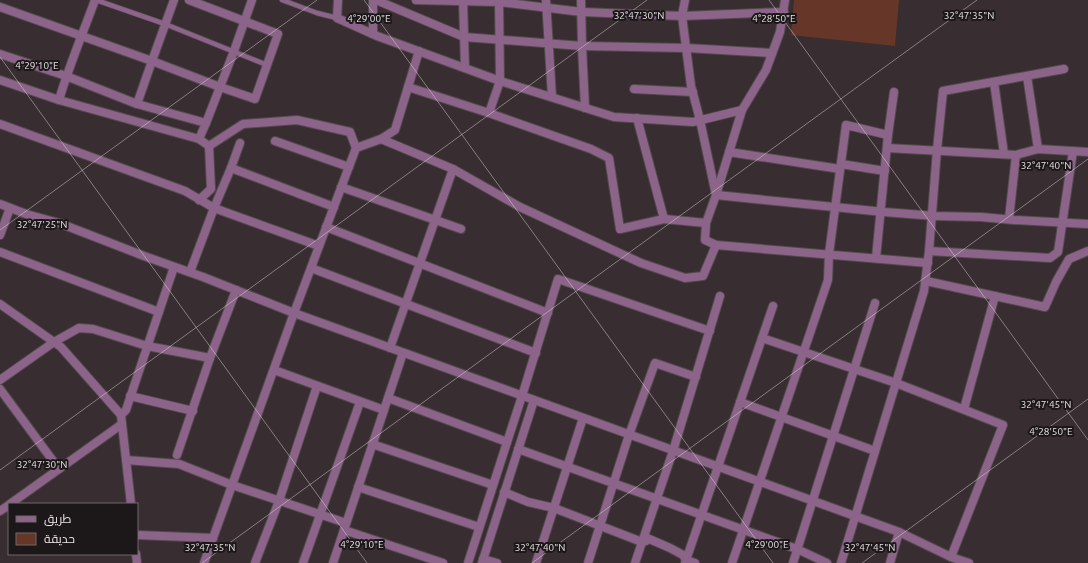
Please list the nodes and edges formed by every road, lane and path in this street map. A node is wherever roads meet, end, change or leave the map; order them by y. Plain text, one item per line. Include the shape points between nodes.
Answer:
1 (96, 0) edge
2 (174, 0) edge
3 (189, 0) edge
4 (252, 0) edge
5 (282, 0) edge
6 (338, 0) edge
7 (373, 0) edge
8 (376, 0) edge
9 (416, 0) edge
10 (431, 0) edge
11 (582, 0) edge
12 (685, 0) edge
13 (785, 0) edge
14 (463, 1) edge
15 (499, 1) edge
16 (546, 4) edge
17 (0, 7) edge
18 (582, 12) junction
19 (784, 12) junction
20 (682, 16) junction
21 (337, 18) junction
22 (244, 21) junction
23 (166, 24) junction
24 (373, 34) junction
25 (82, 36) junction
26 (464, 37) junction
27 (500, 39) junction
28 (548, 43) junction
29 (582, 46) junction
30 (687, 48) junction
31 (234, 51) junction
32 (419, 52) junction
33 (772, 53) junction
34 (0, 54) edge
35 (152, 61) junction
36 (267, 65) junction
37 (465, 68) junction
38 (1064, 69) dead end
39 (66, 76) junction
40 (1028, 76) junction
41 (0, 80) edge
42 (500, 81) junction
43 (994, 82) junction
44 (220, 87) junction
45 (408, 87) junction
46 (634, 89) dead end
47 (693, 92) junction
48 (894, 92) dead end
49 (552, 97) junction
50 (58, 100) junction
51 (137, 104) junction
52 (585, 108) junction
53 (742, 110) junction
54 (489, 112) junction
55 (637, 118) junction
56 (700, 120) junction
57 (206, 123) junction
58 (0, 124) edge
59 (888, 135) junction
60 (199, 139) junction
61 (381, 139) junction
62 (275, 141) dead end
63 (240, 143) dead end
64 (209, 146) junction
65 (356, 148) junction
66 (887, 148) junction
67 (1038, 149) junction
68 (937, 150) junction
69 (1073, 151) junction
70 (729, 152) junction
71 (1088, 152) edge
72 (1004, 154) junction
73 (1016, 155) junction
74 (841, 166) junction
75 (349, 167) junction
76 (231, 168) junction
77 (453, 170) junction
78 (885, 171) junction
79 (342, 187) junction
80 (716, 195) junction
81 (200, 200) junction
82 (0, 204) edge
83 (334, 207) junction
84 (835, 207) junction
85 (10, 208) junction
86 (214, 208) junction
87 (881, 212) junction
88 (932, 216) junction
89 (664, 219) junction
90 (1009, 219) junction
91 (435, 220) junction
92 (1062, 222) junction
93 (706, 223) junction
94 (1088, 224) edge
95 (326, 227) junction
96 (461, 229) dead end
97 (0, 235) edge
98 (716, 245) junction
99 (320, 246) junction
100 (929, 251) junction
101 (1088, 251) edge
102 (0, 252) edge
103 (829, 254) junction
104 (876, 258) junction
105 (928, 263) junction
106 (420, 264) junction
107 (174, 267) junction
108 (311, 268) junction
109 (190, 272) junction
110 (926, 281) junction
111 (236, 290) junction
112 (720, 296) dead end
113 (995, 296) junction
114 (875, 302) dead end
115 (0, 304) edge
116 (405, 304) junction
117 (773, 306) dead end
118 (159, 312) junction
119 (294, 313) junction
120 (548, 313) junction
121 (710, 332) junction
122 (762, 338) junction
123 (54, 342) junction
124 (147, 346) junction
125 (390, 348) junction
126 (804, 352) junction
127 (403, 353) junction
128 (536, 354) junction
129 (210, 358) junction
130 (854, 369) junction
131 (274, 370) junction
132 (696, 377) junction
133 (0, 380) edge
134 (896, 384) junction
135 (317, 386) junction
136 (0, 389) edge
137 (130, 396) junction
138 (522, 396) junction
139 (388, 398) junction
140 (534, 400) junction
141 (360, 402) junction
142 (740, 402) junction
143 (384, 410) junction
144 (964, 410) junction
145 (192, 411) junction
146 (583, 418) junction
147 (782, 418) junction
148 (121, 420) junction
149 (629, 435) junction
150 (833, 436) junction
151 (507, 442) junction
152 (372, 444) junction
153 (518, 450) junction
154 (673, 451) junction
155 (875, 451) junction
156 (177, 455) dead end
157 (126, 460) junction
158 (567, 467) junction
159 (718, 467) junction
160 (59, 469) junction
161 (759, 482) junction
162 (613, 484) junction
163 (232, 485) junction
164 (493, 485) junction
165 (358, 487) junction
166 (504, 492) junction
167 (657, 499) junction
168 (279, 501) junction
169 (812, 501) junction
170 (11, 503) edge
171 (131, 503) edge
172 (554, 508) junction
173 (320, 514) junction
174 (701, 515) junction
175 (855, 516) junction
176 (345, 526) junction
177 (600, 526) junction
178 (479, 527) junction
179 (743, 530) junction
180 (899, 532) junction
181 (138, 535) edge
182 (213, 538) junction
183 (642, 542) junction
184 (797, 550) junction
185 (951, 557) junction
186 (482, 561) edge
187 (686, 561) edge
188 (204, 563) edge
189 (256, 563) edge
190 (303, 563) edge
191 (333, 563) edge
192 (443, 563) edge
193 (468, 563) edge
194 (497, 563) edge
195 (536, 563) edge
196 (588, 563) edge
197 (635, 563) edge
198 (695, 563) edge
199 (732, 563) edge
200 (793, 563) edge
201 (827, 563) edge
202 (841, 563) edge
203 (890, 563) edge
204 (966, 563) edge

1 - 23 lane
1 - 25 street
2 - 23 street
3 - 22 street
4 - 22 street
5 - 21 lane
6 - 21 street
7 - 24 street
8 - 26 street
9 - 10 street
10 - 14 street
11 - 18 street
12 - 20 street
13 - 19 street
14 - 15 street
14 - 26 street
15 - 16 street
15 - 27 street
16 - 18 street
16 - 28 street
17 - 25 street
18 - 20 street
18 - 29 street
19 - 20 street
19 - 33 street
20 - 30 street
21 - 24 street
22 - 31 street
22 - 36 street via 278,34
23 - 31 lane
23 - 35 street
24 - 32 street
25 - 35 street
25 - 39 street
26 - 27 street
26 - 37 street
27 - 28 street
27 - 42 street
28 - 29 street
28 - 49 street
29 - 30 street
29 - 52 street
30 - 33 street
30 - 47 street
31 - 36 lane
31 - 44 street
32 - 37 street
32 - 45 street
33 - 53 street via 766,70
34 - 39 street
35 - 44 street
35 - 51 street
36 - 44 street via 255,100
37 - 42 street
38 - 40 street
39 - 50 street
39 - 51 street
40 - 43 street
40 - 67 street
41 - 50 street
42 - 49 street
42 - 54 street
43 - 68 street via 943,90
43 - 72 street
44 - 57 street
45 - 54 street
45 - 61 street via 394,130
46 - 47 street
47 - 56 street
48 - 59 street
49 - 52 street
50 - 60 street
51 - 57 street
52 - 55 street via 614,117
53 - 56 street
53 - 70 street
54 - 89 street via 592,149 609,158 620,229
55 - 56 street via 693,122
55 - 89 street
56 - 80 street
57 - 60 street
58 - 81 street via 185,191
59 - 66 street
59 - 74 street via 846,125
60 - 64 street
61 - 65 street
61 - 77 street
62 - 75 street
63 - 76 street
64 - 65 street via 243,124 297,120 350,132
64 - 81 street via 212,189
65 - 75 street
66 - 68 street
66 - 78 street
67 - 69 street
67 - 73 street
68 - 72 street
68 - 88 street
69 - 71 street
69 - 92 street
70 - 74 street
70 - 80 street
72 - 73 street
73 - 90 street
74 - 78 street
74 - 84 street
75 - 79 street
76 - 83 street
76 - 86 street
77 - 91 street
77 - 98 street via 520,207 641,263 685,278 703,276
78 - 87 street
79 - 83 street
79 - 91 street
80 - 84 street
80 - 93 street
81 - 86 street
82 - 85 street
83 - 95 street
84 - 87 street
84 - 103 street
85 - 97 street
85 - 107 street via 59,223
86 - 99 street
86 - 109 street
87 - 88 street
87 - 104 street
88 - 90 street
88 - 100 street
89 - 93 street
90 - 92 street
91 - 96 street
91 - 106 street
92 - 94 street
92 - 100 street via 1058,252 1050,258
93 - 98 street via 704,240
95 - 99 street
95 - 106 street
98 - 103 street
99 - 108 street
100 - 105 street
101 - 113 street via 1069,259 1045,307
102 - 118 street
103 - 104 street
103 - 126 street via 828,280
104 - 105 street
105 - 110 street
106 - 116 street
106 - 120 street
107 - 109 street
107 - 118 street
108 - 116 street
108 - 119 street
109 - 111 street
110 - 113 street
110 - 134 street
111 - 119 street
111 - 129 street
112 - 121 street
113 - 144 street
114 - 130 street
115 - 123 street
116 - 125 street
116 - 128 street
117 - 122 street
118 - 124 street
119 - 125 street
119 - 131 street
120 - 121 street via 558,279
120 - 128 street
121 - 132 street
122 - 126 street
122 - 142 street
123 - 124 street via 79,328 93,329
123 - 133 street
123 - 148 street via 61,347
124 - 129 street
124 - 137 street
125 - 127 street
126 - 130 street
126 - 147 street
127 - 138 street
127 - 139 street
128 - 138 street
129 - 145 street
130 - 134 street
130 - 150 street
131 - 135 street
131 - 163 street
132 - 149 street via 655,363
132 - 154 street
134 - 144 street
134 - 155 street
135 - 141 street
135 - 168 street
136 - 160 street
137 - 145 street
137 - 148 street
138 - 140 street
138 - 151 street
139 - 143 street
139 - 151 street
140 - 146 street
140 - 153 street
141 - 143 street
141 - 173 street
142 - 147 street
142 - 159 street
143 - 152 street
144 - 185 street via 1003,424
145 - 156 street
146 - 149 street
146 - 158 street
147 - 150 street
147 - 161 street
148 - 157 street
148 - 160 street
149 - 154 street
149 - 162 street
150 - 155 street
150 - 169 street
151 - 164 street
152 - 164 street
152 - 165 street
153 - 158 street
153 - 166 street
154 - 159 street
154 - 167 street
155 - 175 street
157 - 163 street via 179,464
157 - 171 street
158 - 162 street
158 - 172 street
159 - 161 street
159 - 174 street
160 - 170 street
161 - 169 street
161 - 179 street
162 - 167 street
162 - 177 street
163 - 168 street
163 - 182 street
164 - 178 street
165 - 176 street
165 - 178 street
166 - 172 street via 528,502
166 - 186 street
167 - 174 street
167 - 183 street
168 - 173 street
168 - 189 street
169 - 175 street
169 - 184 street
172 - 177 street
172 - 195 street
173 - 176 street
173 - 190 street
174 - 179 street
174 - 187 street
175 - 180 street
175 - 202 street
176 - 191 street
176 - 192 street
177 - 183 street
177 - 196 street
178 - 193 street
179 - 184 street
179 - 199 street
180 - 185 street
180 - 203 street
181 - 182 street
182 - 188 street
183 - 187 street via 647,538 683,555
183 - 197 street
184 - 200 street
184 - 201 street
185 - 204 street
186 - 194 street
187 - 198 street

